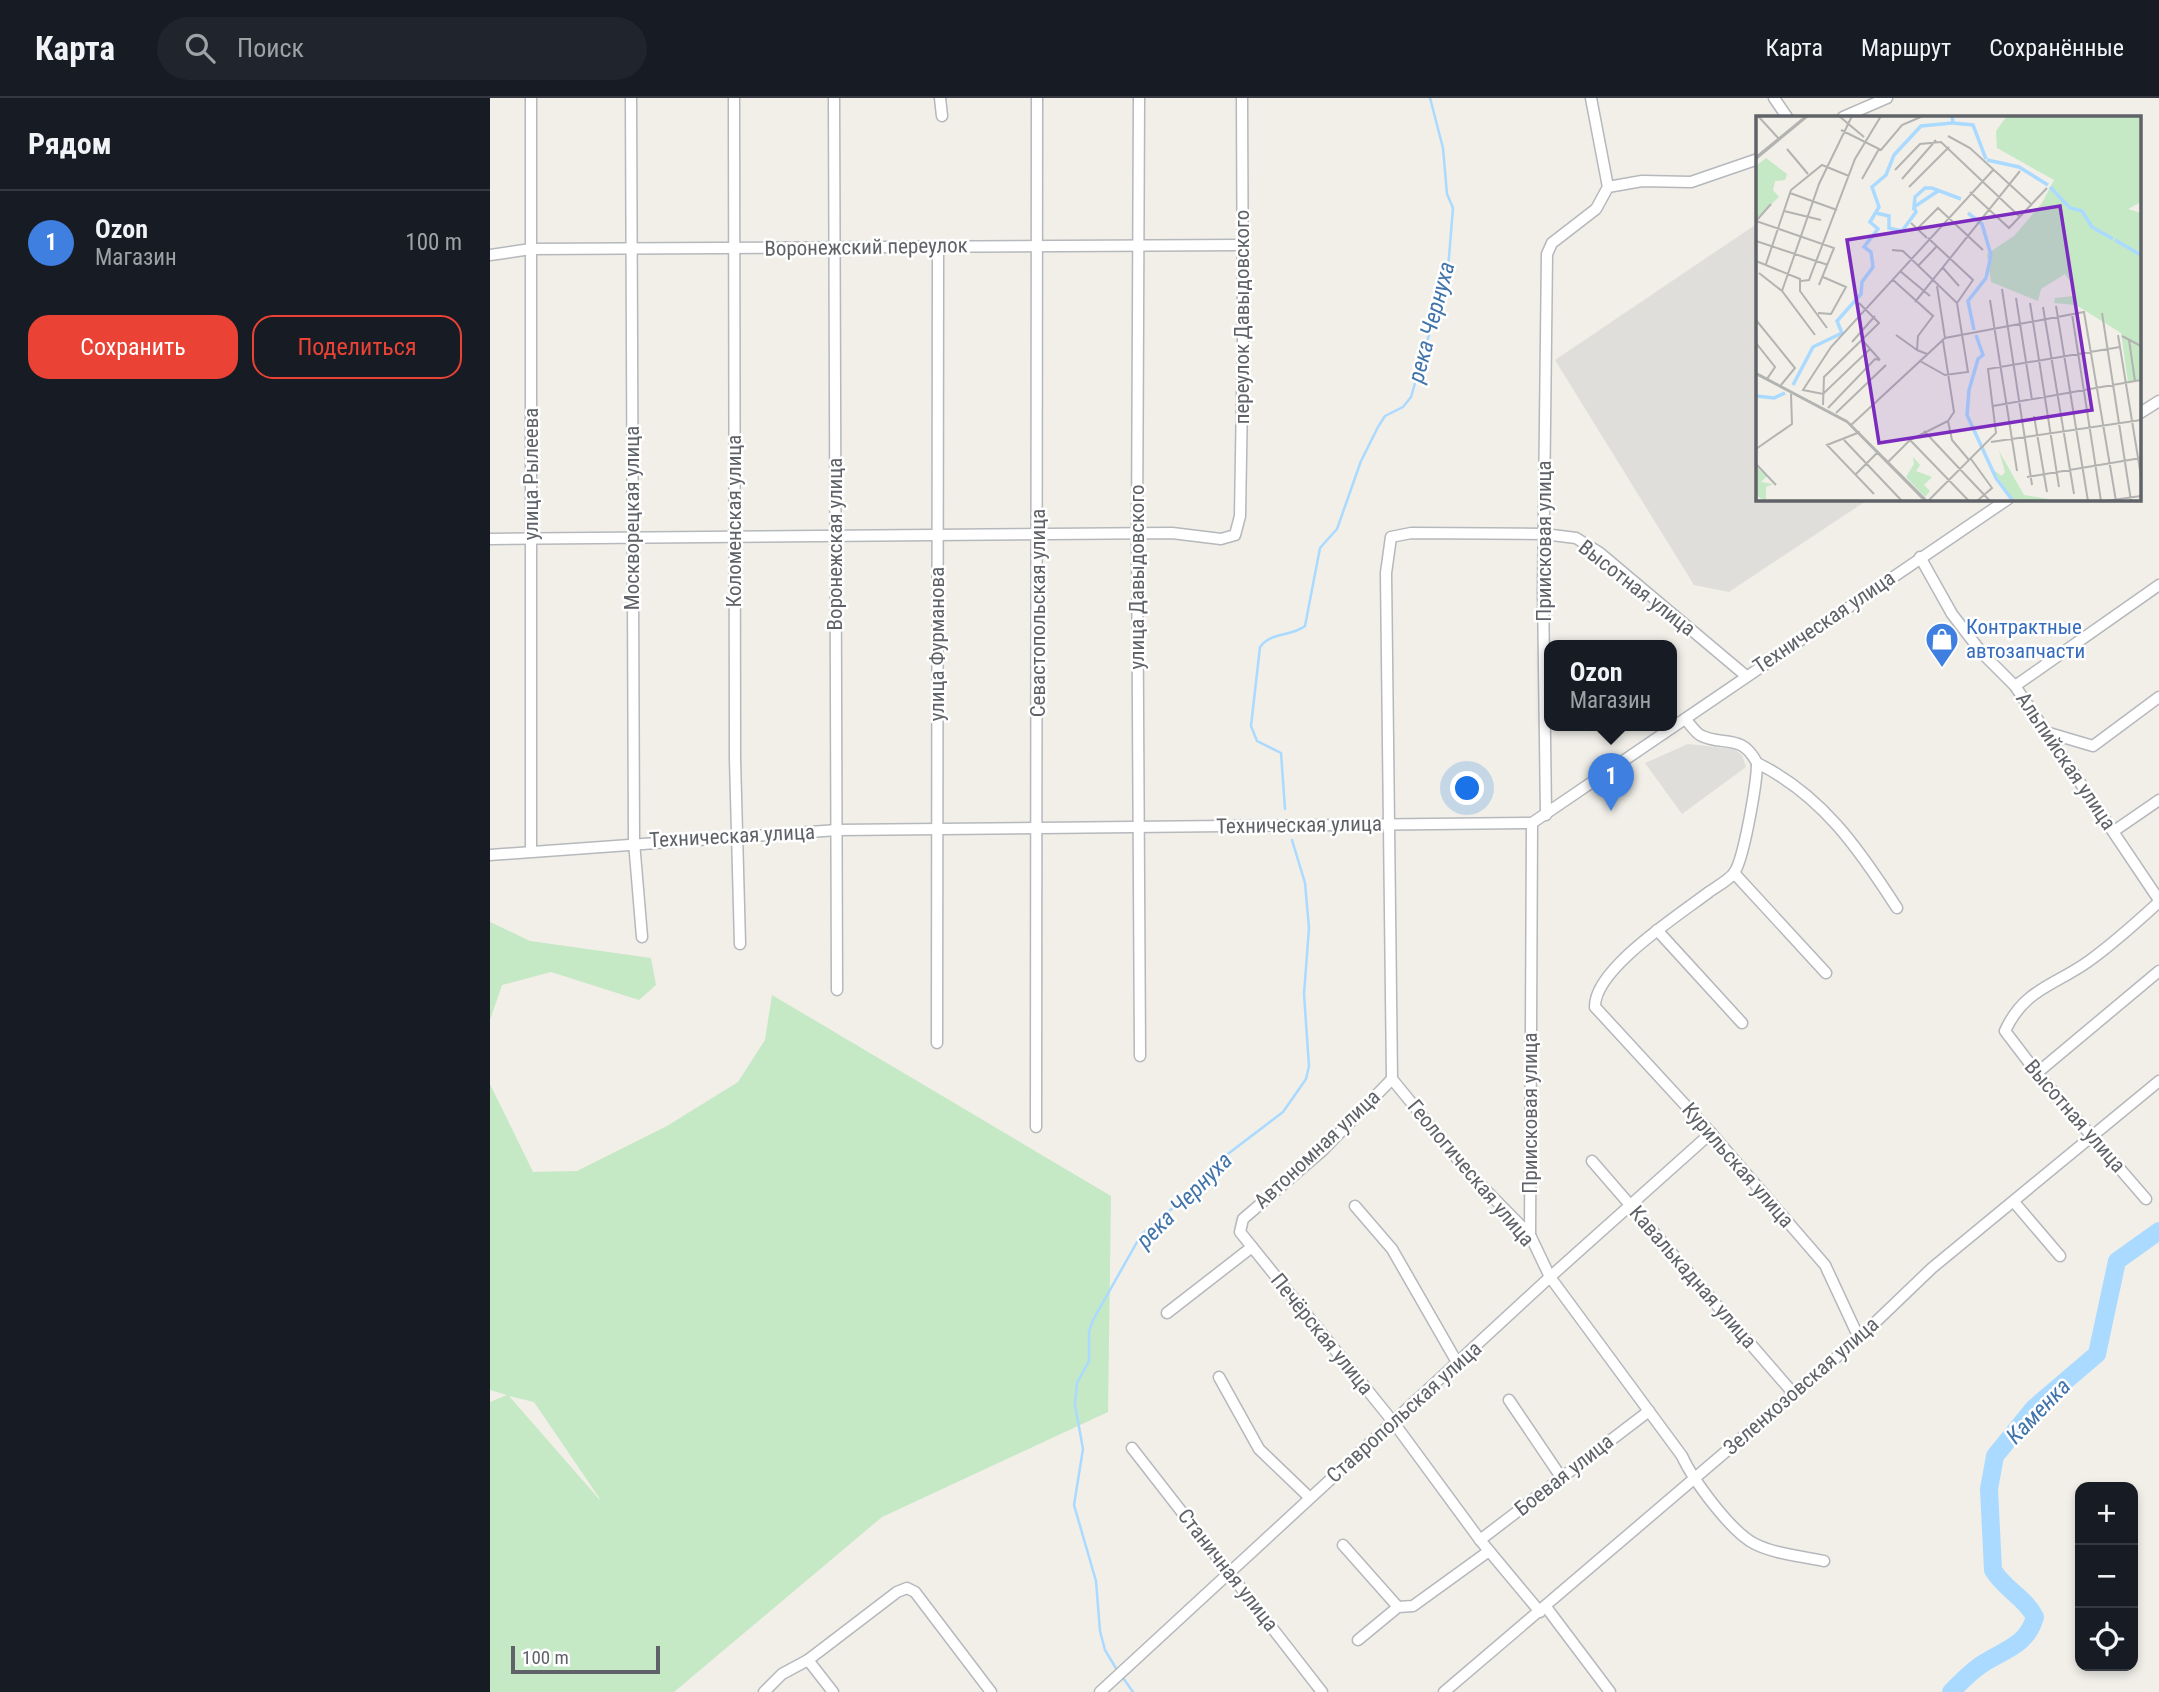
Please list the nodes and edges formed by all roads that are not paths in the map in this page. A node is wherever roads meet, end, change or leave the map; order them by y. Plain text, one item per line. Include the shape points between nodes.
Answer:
1 (531, 98) edge
2 (631, 98) edge
3 (734, 98) edge
4 (834, 98) edge
5 (940, 98) edge
6 (1037, 98) edge
7 (1139, 98) edge
8 (1242, 98) edge
9 (1591, 98) edge
10 (1774, 98) edge
11 (1887, 98) edge
12 (942, 116) dead end
13 (1786, 116) edge
14 (1845, 116) edge
15 (1756, 160) edge
16 (1608, 187) junction
17 (1036, 244) junction
18 (1139, 244) junction
19 (1242, 245) junction
20 (938, 246) junction
21 (834, 247) junction
22 (631, 248) junction
23 (531, 249) junction
24 (734, 249) junction
25 (490, 255) edge
26 (2159, 401) edge
27 (2142, 412) edge
28 (2006, 500) edge
29 (1544, 534) junction
30 (1137, 535) junction
31 (937, 536) junction
32 (1038, 536) junction
33 (733, 537) junction
34 (834, 537) junction
35 (1391, 537) joint
36 (490, 538) edge
37 (531, 538) junction
38 (632, 539) junction
39 (1920, 557) junction
40 (2159, 585) edge
41 (1545, 640) edge
42 (1745, 675) junction
43 (2015, 686) junction
44 (2159, 697) edge
45 (1685, 719) junction
46 (1677, 725) edge
47 (1545, 731) edge
48 (1668, 731) edge
49 (2049, 733) junction
50 (1757, 763) junction
51 (2159, 800) edge
52 (1546, 816) junction
53 (1389, 823) junction
54 (1532, 823) junction
55 (1139, 827) junction
56 (937, 829) junction
57 (1038, 829) junction
58 (837, 830) junction
59 (2114, 831) junction
60 (737, 835) junction
61 (634, 842) junction
62 (531, 850) junction
63 (490, 855) edge
64 (1734, 873) junction
65 (2159, 901) edge
66 (1897, 908) dead end
67 (1657, 930) junction
68 (642, 937) dead end
69 (740, 944) dead end
70 (2159, 971) edge
71 (1826, 973) dead end
72 (837, 990) dead end
73 (1742, 1023) dead end
74 (937, 1043) dead end
75 (1140, 1056) dead end
76 (2037, 1073) junction
77 (1392, 1079) junction
78 (2159, 1081) edge
79 (1036, 1127) dead end
80 (1711, 1133) junction
81 (2093, 1136) junction
82 (1592, 1161) dead end
83 (2146, 1199) dead end
84 (2014, 1202) junction
85 (1630, 1204) junction
86 (1355, 1206) dead end
87 (1243, 1219) joint
88 (1530, 1235) junction
89 (1252, 1247) junction
90 (2060, 1256) dead end
91 (1550, 1277) junction
92 (1167, 1313) dead end
93 (1859, 1338) junction
94 (1458, 1364) junction
95 (1219, 1377) dead end
96 (1793, 1393) junction
97 (1509, 1400) dead end
98 (1649, 1411) junction
99 (1394, 1423) junction
100 (1132, 1448) dead end
101 (1561, 1477) junction
102 (1693, 1479) junction
103 (1310, 1497) junction
104 (1480, 1540) junction
105 (1343, 1545) dead end
106 (1489, 1551) junction
107 (1824, 1561) dead end
108 (1231, 1571) junction
109 (1398, 1607) junction
110 (1543, 1609) junction
111 (1358, 1640) dead end
112 (808, 1660) junction
113 (764, 1692) edge
114 (833, 1692) edge
115 (991, 1692) edge
116 (1100, 1692) edge
117 (1322, 1692) edge
118 (1444, 1692) edge
119 (1610, 1692) edge

1 - 23 street, улица Рылеева
2 - 22 street, Москворецкая улица
3 - 24 street, Коломенская улица
4 - 21 street, Воронежская улица
5 - 12 street
6 - 17 street, Севастопольская улица
7 - 18 street, улица Давыдовского
8 - 19 street, переулок Давыдовского
9 - 16 street
10 - 13 street
11 - 14 street
15 - 16 street via 1691,182 1642,181
16 - 29 street, Приисковая улица via 1597,209 1552,243 1544,267
17 - 18 street, Воронежский переулок
17 - 20 street, Воронежский переулок
17 - 32 street, Севастопольская улица
18 - 19 street, Воронежский переулок
18 - 30 street, улица Давыдовского
19 - 30 street, переулок Давыдовского via 1240,503 1235,535 1221,539 1172,533
20 - 21 street, Воронежский переулок
20 - 31 street, улица Фурманова
21 - 24 street, Воронежский переулок
21 - 34 street, Воронежская улица
22 - 23 street, Воронежский переулок
22 - 24 street, Воронежский переулок
22 - 38 street, Москворецкая улица
23 - 25 street, Воронежский переулок
23 - 37 street, улица Рылеева
24 - 33 street, Коломенская улица
26 - 27 street
28 - 39 street, Техническая улица
29 - 35 street, Высотная улица via 1399,533
29 - 41 street, Приисковая улица
29 - 42 street, Высотная улица via 1587,543
30 - 32 street
30 - 55 street, улица Давыдовского
31 - 32 street
31 - 34 street
31 - 56 street, улица Фурманова
32 - 57 street, Севастопольская улица
33 - 34 street
33 - 38 street
33 - 60 street, Коломенская улица
34 - 58 street, Воронежская улица
35 - 53 street, Геологическая улица via 1386,573
36 - 37 street
37 - 38 street
37 - 62 street, улица Рылеева
38 - 61 street, Москворецкая улица
39 - 42 street, Техническая улица
39 - 43 street, Альпийская улица via 1952,614
40 - 43 street
42 - 45 street, Техническая улица
43 - 49 street, Альпийская улица
44 - 49 street via 2093,746
45 - 46 street, Техническая улица
45 - 50 street via 1699,735 1742,746
47 - 52 street, Приисковая улица
48 - 52 street, Техническая улица
49 - 59 street, Альпийская улица
50 - 64 street via 1757,787
50 - 66 street via 1789,779 1813,800 1862,855
51 - 59 street
52 - 54 street, Техническая улица
53 - 54 street, Техническая улица
53 - 55 street, Техническая улица
53 - 77 street, Геологическая улица
54 - 88 street, Приисковая улица
55 - 57 street, Техническая улица
55 - 75 street, улица Давыдовского
56 - 57 street, Техническая улица
56 - 58 street, Техническая улица
56 - 74 street, улица Фурманова
57 - 79 street, Севастопольская улица
58 - 60 street, Техническая улица
58 - 72 street, Воронежская улица
59 - 65 street, Альпийская улица
60 - 61 street, Техническая улица
60 - 69 street, Коломенская улица
61 - 62 street, Техническая улица
61 - 68 street, Москворецкая улица
62 - 63 street, Техническая улица
64 - 67 street
64 - 71 street
65 - 76 street, Высотная улица via 2124,934 2056,983 2034,991 2012,1014 2005,1031
67 - 73 street
67 - 80 street, Курильская улица via 1600,988 1595,1007
70 - 76 street
76 - 81 street, Высотная улица
77 - 87 street, Автономная улица via 1323,1150
77 - 88 street, Геологическая улица via 1468,1172
78 - 81 street, Зеленхозовская улица
80 - 85 street, Ставропольская улица
80 - 93 street, Курильская улица via 1825,1265
81 - 83 street, Высотная улица
81 - 84 street, Зеленхозовская улица
82 - 85 street, Кавалькадная улица
84 - 90 street
84 - 93 street, Зеленхозовская улица via 1932,1268
85 - 91 street, Ставропольская улица
85 - 96 street, Кавалькадная улица
86 - 94 street via 1392,1250
87 - 89 street, Печёрская улица via 1240,1232
88 - 91 street, Геологическая улица
89 - 92 street
89 - 99 street, Печёрская улица
91 - 94 street, Ставропольская улица
91 - 98 street, Геологическая улица
93 - 96 street, Зеленхозовская улица
94 - 99 street, Ставропольская улица
95 - 103 street via 1259,1449
96 - 102 street, Зеленхозовская улица
97 - 101 street
98 - 101 street, Боевая улица
98 - 102 street, Геологическая улица
99 - 103 street, Ставропольская улица
99 - 104 street, Печёрская улица
100 - 108 street, Станичная улица
101 - 104 street, Боевая улица
102 - 107 street, Геологическая улица via 1756,1545
102 - 110 street, Зеленхозовская улица
103 - 108 street, Ставропольская улица
104 - 106 street, Печёрская улица
105 - 109 street
106 - 109 street via 1413,1606
106 - 110 street, Печёрская улица
108 - 116 street, Ставропольская улица
108 - 117 street, Станичная улица
109 - 111 street
110 - 118 street, Зеленхозовская улица
110 - 119 street, Печёрская улица
112 - 113 street via 782,1674
112 - 114 street
112 - 115 street via 907,1588 915,1592

